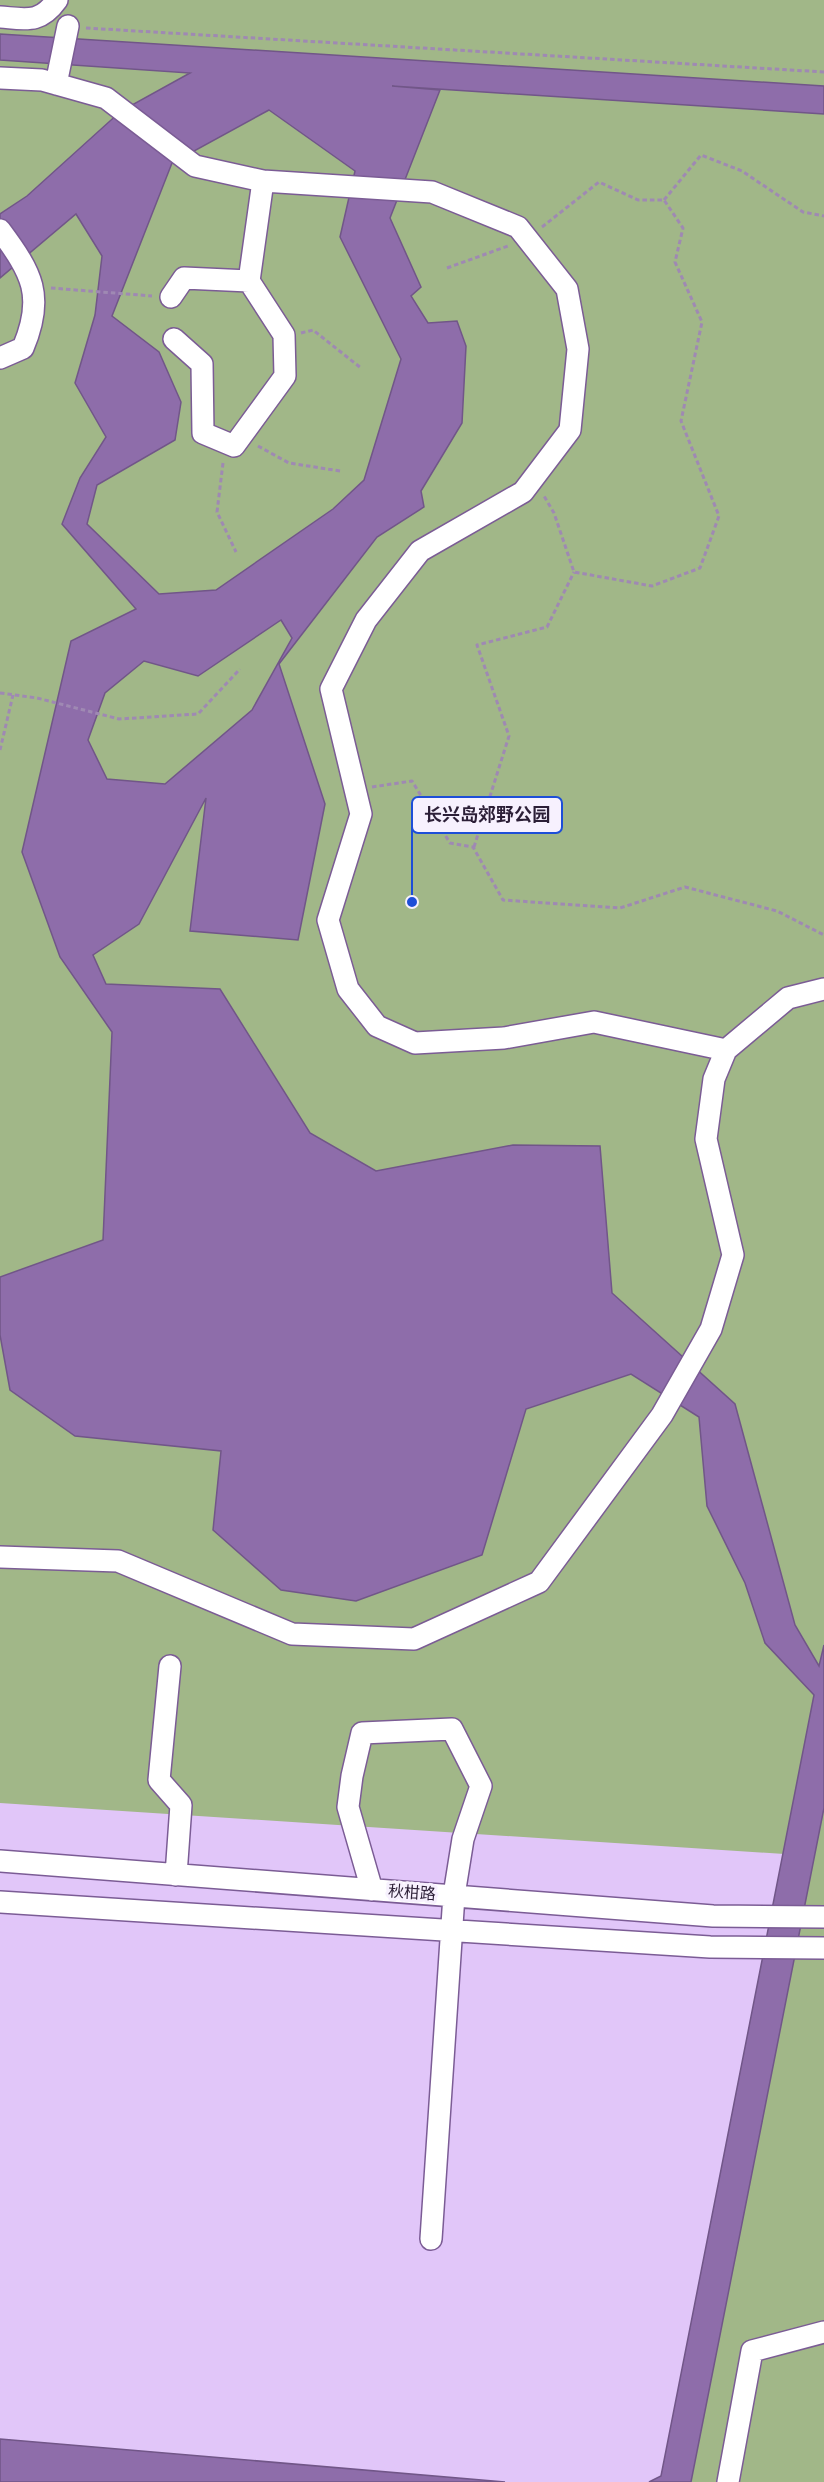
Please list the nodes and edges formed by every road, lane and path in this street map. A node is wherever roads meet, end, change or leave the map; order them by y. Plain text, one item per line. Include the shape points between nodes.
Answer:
1 (57, 0) edge
2 (0, 17) edge
3 (68, 26) joint
4 (824, 72) edge
5 (0, 78) edge
6 (56, 84) junction
7 (263, 181) junction
8 (664, 200) junction
9 (824, 216) edge
10 (0, 231) edge
11 (527, 239) junction
12 (447, 268) dead end
13 (249, 281) junction
14 (34, 286) junction
15 (171, 297) joint
16 (284, 335) junction
17 (174, 339) dead end
18 (0, 358) edge
19 (361, 368) dead end
20 (233, 439) junction
21 (340, 471) dead end
22 (534, 478) junction
23 (236, 552) dead end
24 (574, 572) junction
25 (240, 669) dead end
26 (0, 693) edge
27 (12, 695) junction
28 (0, 750) edge
29 (355, 789) junction
30 (473, 847) junction
31 (824, 935) edge
32 (824, 989) edge
33 (726, 1050) junction
34 (0, 1557) edge
35 (171, 1666) dead end
36 (0, 1861) edge
37 (177, 1875) junction
38 (372, 1890) junction
39 (453, 1895) junction
40 (0, 1902) edge
41 (824, 1917) edge
42 (450, 1931) junction
43 (824, 1948) edge
44 (431, 2239) dead end
45 (824, 2331) edge
46 (728, 2482) edge

1 - 2 street via 46,14 31,19
3 - 4 path
3 - 6 street
5 - 6 street
6 - 7 street via 106,98 195,166
7 - 11 street via 432,192 519,227
7 - 13 street
8 - 9 path via 701,155 742,171 802,212
8 - 11 path via 638,200 599,182
8 - 24 path via 683,228 675,262 702,322 681,421 718,516 700,568 652,586
10 - 14 street
11 - 12 path
11 - 22 street via 567,289 578,349 570,430
13 - 15 street via 184,278
13 - 16 street
14 - 15 path
14 - 18 street via 33,325 22,348
16 - 19 path via 313,330
16 - 20 street via 285,376
17 - 20 street via 202,364 202,433
20 - 21 path via 289,463
20 - 23 path via 216,512
22 - 24 path via 554,513
22 - 29 street via 523,492 420,551 366,620 331,689
24 - 30 path via 547,627 477,645 509,736
25 - 27 path via 198,714 119,719
26 - 27 path
27 - 28 path
29 - 30 path via 412,781 450,843
29 - 33 street via 361,814 328,920 348,988 377,1026 415,1043 504,1038 594,1022
30 - 31 path via 503,900 620,908 685,887 777,911
32 - 33 street via 788,998
33 - 34 street via 714,1079 706,1139 733,1255 711,1329 662,1415 539,1582 414,1639 292,1634 118,1561
35 - 37 street via 159,1780 181,1805
36 - 37 street, 秋柑路
37 - 38 street, 秋柑路
38 - 39 street, 秋柑路
38 - 39 street via 348,1807 362,1733 453,1729 481,1786 463,1839
39 - 41 street, 秋柑路 via 713,1916
39 - 42 street
40 - 42 street
42 - 43 street via 710,1947
42 - 44 street
45 - 46 street via 752,2351

